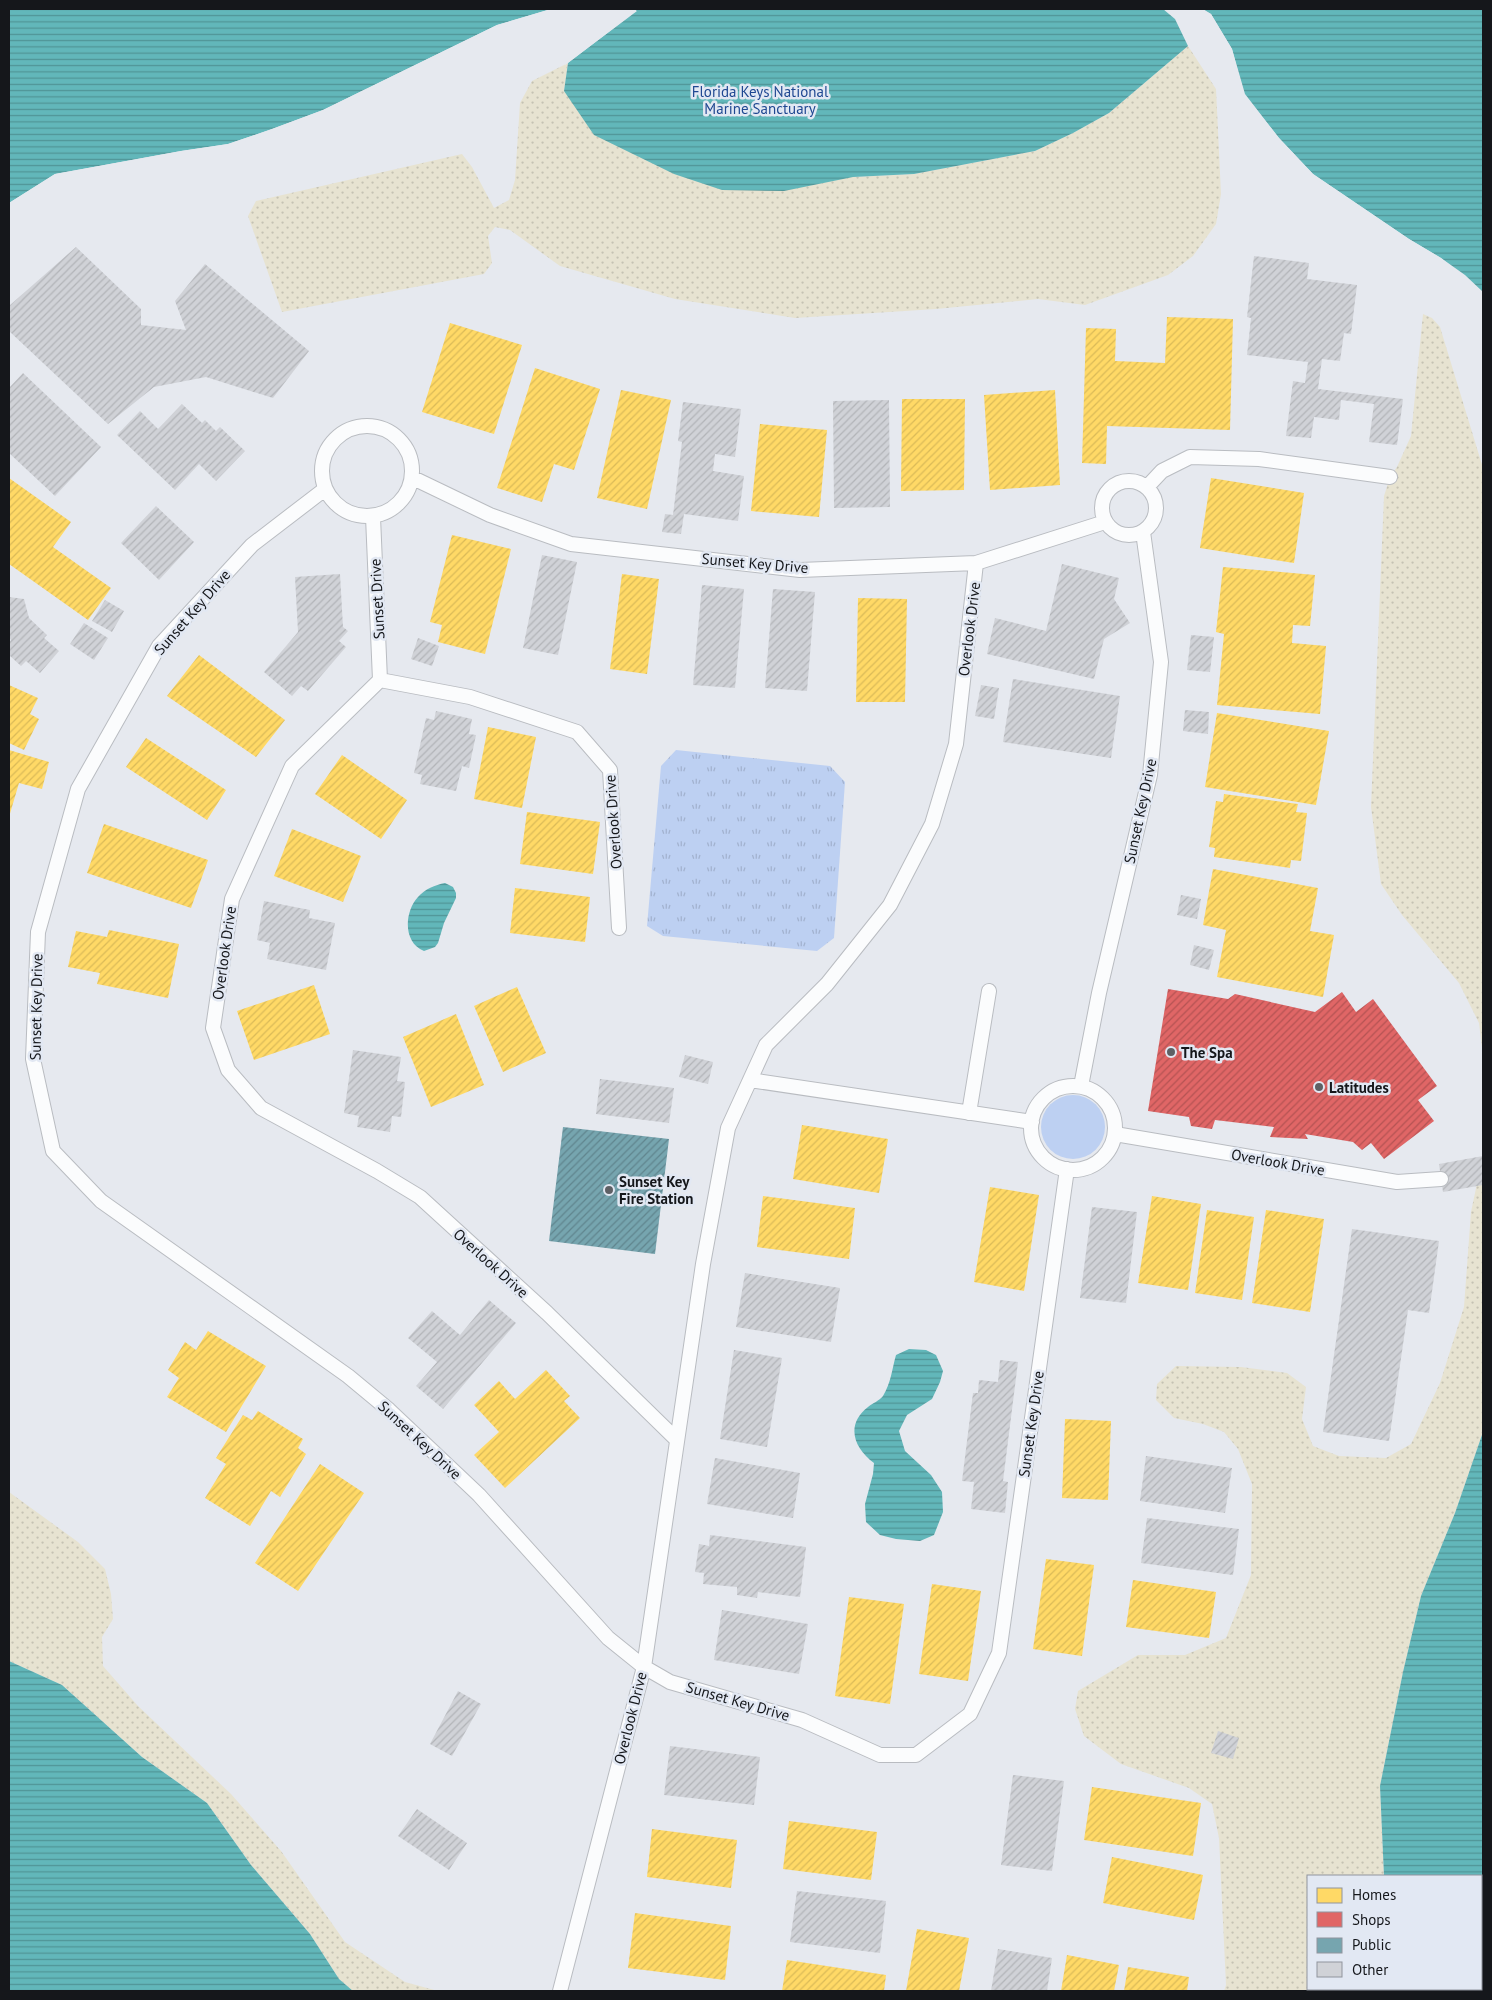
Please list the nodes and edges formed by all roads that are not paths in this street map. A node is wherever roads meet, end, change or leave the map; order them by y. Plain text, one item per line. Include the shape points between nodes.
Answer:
1 (1390, 477) dead end
2 (413, 478) junction
3 (1147, 487) junction
4 (325, 489) junction
5 (373, 517) junction
6 (1105, 522) junction
7 (1143, 532) junction
8 (976, 563) junction
9 (380, 680) junction
10 (619, 928) dead end
11 (989, 991) dead end
12 (750, 1080) junction
13 (1081, 1086) junction
14 (968, 1113) junction
15 (1032, 1122) junction
16 (1115, 1134) junction
17 (1067, 1169) junction
18 (1441, 1179) dead end
19 (677, 1440) junction
20 (644, 1667) junction
21 (560, 1991) edge

1 - 3 lane via 1259,459 1190,457 1162,471
2 - 4 lane via 413,463 408,449 398,438 386,429 355,427 330,444 322,474
2 - 5 lane via 399,504 387,513
2 - 8 lane, Sunset Key Drive via 490,515 572,544 800,570
3 - 6 lane via 1137,482 1116,484 1103,501
3 - 7 lane via 1157,505 1156,516
4 - 5 lane via 333,502 345,511
4 - 20 lane, Sunset Key Drive via 252,545 159,646 78,789 38,932 33,1059 53,1151 101,1201 348,1376 388,1410 479,1495 608,1638
5 - 9 lane, Sunset Drive
6 - 7 lane via 1122,535
6 - 8 lane, Sunset Key Drive
7 - 13 lane, Sunset Key Drive via 1161,662 1150,775 1099,993
8 - 12 lane, Overlook Drive via 956,744 932,824 890,905 827,984 766,1045
9 - 10 lane, Overlook Drive via 470,698 576,732 610,770
9 - 19 lane, Overlook Drive via 292,766 232,899 213,1028 228,1070 261,1108 420,1197 547,1313
11 - 14 lane
12 - 14 lane
12 - 19 lane, Overlook Drive via 728,1128 703,1264
13 - 15 lane via 1067,1086 1043,1098
13 - 16 lane via 1091,1089 1107,1103 1113,1112
14 - 15 lane
15 - 17 lane via 1031,1135 1040,1153 1054,1166
16 - 17 lane via 1104,1157 1080,1170
16 - 18 lane, Overlook Drive via 1396,1182
17 - 20 lane, Sunset Key Drive via 999,1653 970,1714 916,1756 880,1755 802,1720 670,1682
19 - 20 lane, Overlook Drive
20 - 21 lane, Overlook Drive

